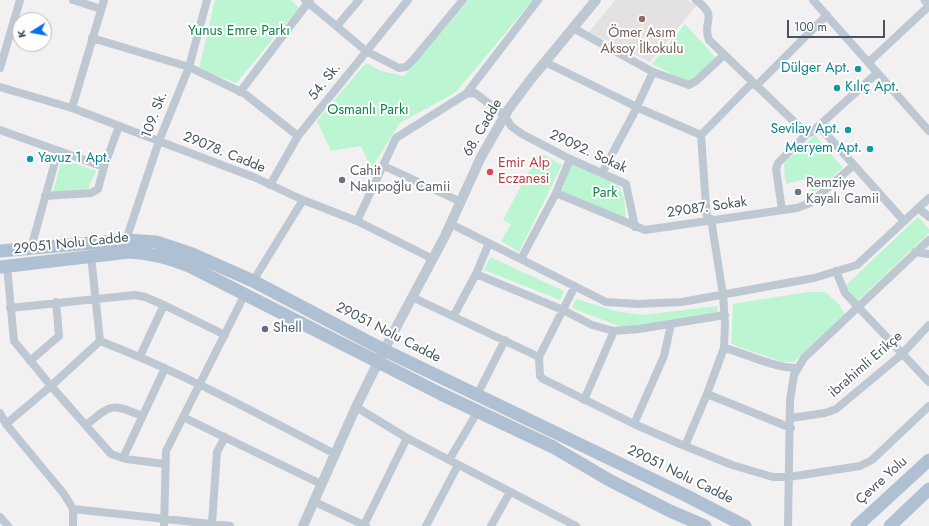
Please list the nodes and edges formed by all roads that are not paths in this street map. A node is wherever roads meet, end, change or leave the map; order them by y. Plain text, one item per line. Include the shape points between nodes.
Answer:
1 (20, 0) edge
2 (73, 0) edge
3 (104, 0) edge
4 (207, 0) edge
5 (359, 0) edge
6 (408, 0) edge
7 (463, 0) edge
8 (538, 0) edge
9 (596, 0) edge
10 (696, 0) edge
11 (813, 0) edge
12 (926, 0) edge
13 (308, 1) edge
14 (929, 4) edge
15 (101, 9) junction
16 (827, 15) junction
17 (337, 26) junction
18 (573, 28) junction
19 (92, 38) junction
20 (366, 51) junction
21 (724, 55) junction
22 (545, 62) junction
23 (869, 62) junction
24 (189, 67) junction
25 (0, 68) edge
26 (653, 72) junction
27 (877, 73) junction
28 (754, 85) junction
29 (0, 87) edge
30 (240, 92) junction
31 (466, 94) junction
32 (637, 106) junction
33 (72, 108) junction
34 (505, 116) junction
35 (119, 126) junction
36 (819, 126) junction
37 (0, 130) edge
38 (929, 130) edge
39 (807, 134) junction
40 (701, 135) junction
41 (298, 136) junction
42 (159, 141) junction
43 (58, 151) junction
44 (570, 159) junction
45 (854, 164) junction
46 (384, 166) junction
47 (104, 168) junction
48 (602, 173) junction
49 (270, 185) junction
50 (556, 193) junction
51 (45, 196) junction
52 (929, 198) edge
53 (303, 200) junction
54 (460, 202) junction
55 (918, 208) junction
56 (782, 210) junction
57 (929, 217) edge
58 (709, 220) junction
59 (357, 221) junction
60 (904, 221) junction
61 (451, 224) junction
62 (635, 227) junction
63 (126, 240) junction
64 (929, 240) edge
65 (489, 243) junction
66 (31, 248) junction
67 (0, 251) edge
68 (915, 252) junction
69 (929, 254) edge
70 (91, 256) junction
71 (433, 259) junction
72 (521, 259) junction
73 (3, 267) edge
74 (836, 271) junction
75 (476, 274) junction
76 (253, 281) junction
77 (575, 286) junction
78 (244, 294) junction
79 (723, 295) junction
80 (412, 297) junction
81 (96, 298) junction
82 (56, 302) junction
83 (164, 305) junction
84 (857, 306) junction
85 (10, 308) junction
86 (563, 310) junction
87 (454, 315) junction
88 (725, 315) junction
89 (671, 324) junction
90 (929, 325) edge
91 (614, 331) junction
92 (225, 335) junction
93 (100, 340) junction
94 (505, 340) junction
95 (724, 348) junction
96 (384, 350) junction
97 (902, 355) junction
98 (140, 356) junction
99 (539, 357) junction
100 (30, 361) junction
101 (378, 362) junction
102 (165, 368) junction
103 (798, 368) junction
104 (929, 382) edge
105 (200, 384) junction
106 (51, 386) junction
107 (707, 394) junction
108 (477, 395) junction
109 (584, 400) junction
110 (929, 406) edge
111 (356, 407) junction
112 (478, 411) junction
113 (0, 413) edge
114 (142, 416) junction
115 (183, 417) junction
116 (791, 418) junction
117 (3, 422) edge
118 (634, 424) junction
119 (86, 425) junction
120 (791, 428) junction
121 (225, 437) junction
122 (407, 438) junction
123 (685, 446) junction
124 (336, 454) junction
125 (123, 458) junction
126 (449, 460) junction
127 (929, 461) edge
128 (166, 464) junction
129 (458, 465) junction
130 (789, 477) junction
131 (321, 484) junction
132 (929, 488) edge
133 (510, 492) junction
134 (313, 501) junction
135 (74, 509) junction
136 (0, 517) edge
137 (164, 523) edge
138 (212, 523) junction
139 (8, 526) edge
140 (73, 526) edge
141 (230, 526) edge
142 (303, 526) edge
143 (365, 526) edge
144 (426, 526) edge
145 (491, 526) edge
146 (576, 526) edge
147 (705, 526) edge
148 (745, 526) edge
149 (788, 526) edge
150 (857, 526) edge
151 (890, 526) edge

1 - 25 street
2 - 15 street
3 - 15 street
4 - 24 street, 109. Sk.
5 - 17 street
6 - 20 street, 54. Sk.
7 - 20 street via 406,66 400,68
8 - 31 street
9 - 18 street, 68. Cadde
10 - 21 street via 709,14 706,33 709,40
11 - 16 street
12 - 14 main road
13 - 17 street
13 - 30 street
14 - 23 street
15 - 19 street
16 - 23 street
16 - 28 street
17 - 20 street
18 - 22 street, 68. Cadde
18 - 26 street
19 - 24 street
19 - 33 street
20 - 41 street, 54. Sk.
21 - 26 street via 696,81 689,84
21 - 28 street
22 - 32 street
22 - 34 street, 68. Cadde
23 - 27 street
24 - 30 street
24 - 42 street, 109. Sk.
26 - 32 street
27 - 36 street
27 - 38 street
28 - 39 street
28 - 40 street
29 - 33 street, 29078. Cadde
30 - 41 street
31 - 34 street, 29092. Sokak via 475,93
31 - 46 street via 396,138
32 - 40 street
32 - 48 street
33 - 35 street, 29078. Cadde
34 - 44 street, 29092. Sokak via 511,126 522,134
34 - 54 street, 68. Cadde via 481,157
35 - 42 street, 29078. Cadde
35 - 47 street
36 - 39 street
36 - 45 street
37 - 43 street
39 - 56 street via 786,153 776,169
40 - 58 street
41 - 49 street, 54. Sk.
42 - 49 street, 29078. Cadde
42 - 63 street, 109. Sk.
43 - 47 street
43 - 51 street
44 - 48 street, 29092. Sokak
44 - 50 street
45 - 56 street, 29087. Sokak via 810,203
45 - 60 street
46 - 54 street
46 - 59 street
47 - 51 street via 95,192
48 - 62 street, 29092. Sokak via 626,184
49 - 53 street, 29078. Cadde
50 - 62 street, 29087. Sokak
50 - 72 street
51 - 66 street
52 - 55 street
53 - 59 street, 29078. Cadde
53 - 76 street
54 - 61 street, 68. Cadde
55 - 57 street
55 - 60 street
56 - 58 street, 29087. Sokak
58 - 62 street, 29087. Sokak via 645,230
58 - 79 street
59 - 71 street, 29078. Cadde
60 - 74 street via 857,264
61 - 65 street
61 - 71 street, 68. Cadde
63 - 66 main road, 29051 Nolu Cadde
63 - 76 main road, 29051 Nolu Cadde via 156,242 192,254
64 - 68 street
65 - 72 street
65 - 75 street
66 - 67 main road, 29051 Nolu Cadde
68 - 69 street
68 - 84 street
70 - 73 main road, 29051 Nolu Cadde
70 - 78 main road, 29051 Nolu Cadde via 129,252 159,255 188,266
70 - 81 street
71 - 80 street, 68. Cadde
72 - 77 street
73 - 85 street
74 - 79 street via 814,278
74 - 84 street via 845,294
75 - 86 street
75 - 87 street
76 - 96 main road, 29051 Nolu Cadde
77 - 79 street via 606,302 638,304 682,302
77 - 86 street
78 - 92 street
78 - 101 main road, 29051 Nolu Cadde
79 - 88 street
80 - 87 street
80 - 96 street, 68. Cadde
81 - 82 street
81 - 83 street via 135,295
81 - 93 street
82 - 85 street
82 - 100 street via 59,336
83 - 92 street
83 - 98 street
84 - 97 street
84 - 103 street via 804,358
85 - 100 street via 14,341
86 - 91 street via 592,326
86 - 99 street
87 - 94 street
88 - 89 street
88 - 95 street
89 - 91 street
89 - 118 street via 664,356
90 - 97 street, ibrahimli Erikçe
91 - 109 street
92 - 105 street
93 - 98 street
93 - 106 street
94 - 99 street
94 - 108 street
95 - 103 street via 784,368
95 - 107 street
96 - 101 street, 68. Cadde
96 - 108 main road, 29051 Nolu Cadde
97 - 104 street
97 - 116 street, ibrahimli Erikçe via 836,410
98 - 102 street
99 - 109 street via 540,376 543,379
100 - 106 street
101 - 111 street, 68. Cadde
101 - 112 main road, 29051 Nolu Cadde
102 - 105 street
102 - 114 street
103 - 116 street via 791,393
105 - 115 street
105 - 124 street
106 - 117 street
106 - 119 street
107 - 120 street
107 - 123 street
108 - 148 main road, 29051 Nolu Cadde
109 - 118 street
110 - 130 street via 872,460 860,466
111 - 122 street
111 - 124 street, 68. Cadde
112 - 126 street
112 - 147 main road, 29051 Nolu Cadde via 553,447 609,480 670,511
113 - 117 street
114 - 119 street via 115,406 105,410
114 - 125 street
115 - 121 street
115 - 128 street via 166,451
116 - 120 street
117 - 135 street
118 - 123 street
119 - 125 street via 111,454
120 - 130 street
121 - 131 street
121 - 138 street via 216,456
122 - 126 street
122 - 143 street
123 - 130 street via 732,465 773,477
124 - 131 street, 68. Cadde
125 - 128 street
126 - 129 street
127 - 150 main road, Çevre Yolu
128 - 137 street
129 - 133 street
129 - 144 street
130 - 149 street
131 - 134 street, 68. Cadde
132 - 151 main road
133 - 145 street
133 - 146 street
134 - 142 street, 68. Cadde
134 - 143 street
135 - 137 street
135 - 140 street
136 - 139 street
137 - 138 street
138 - 141 street

